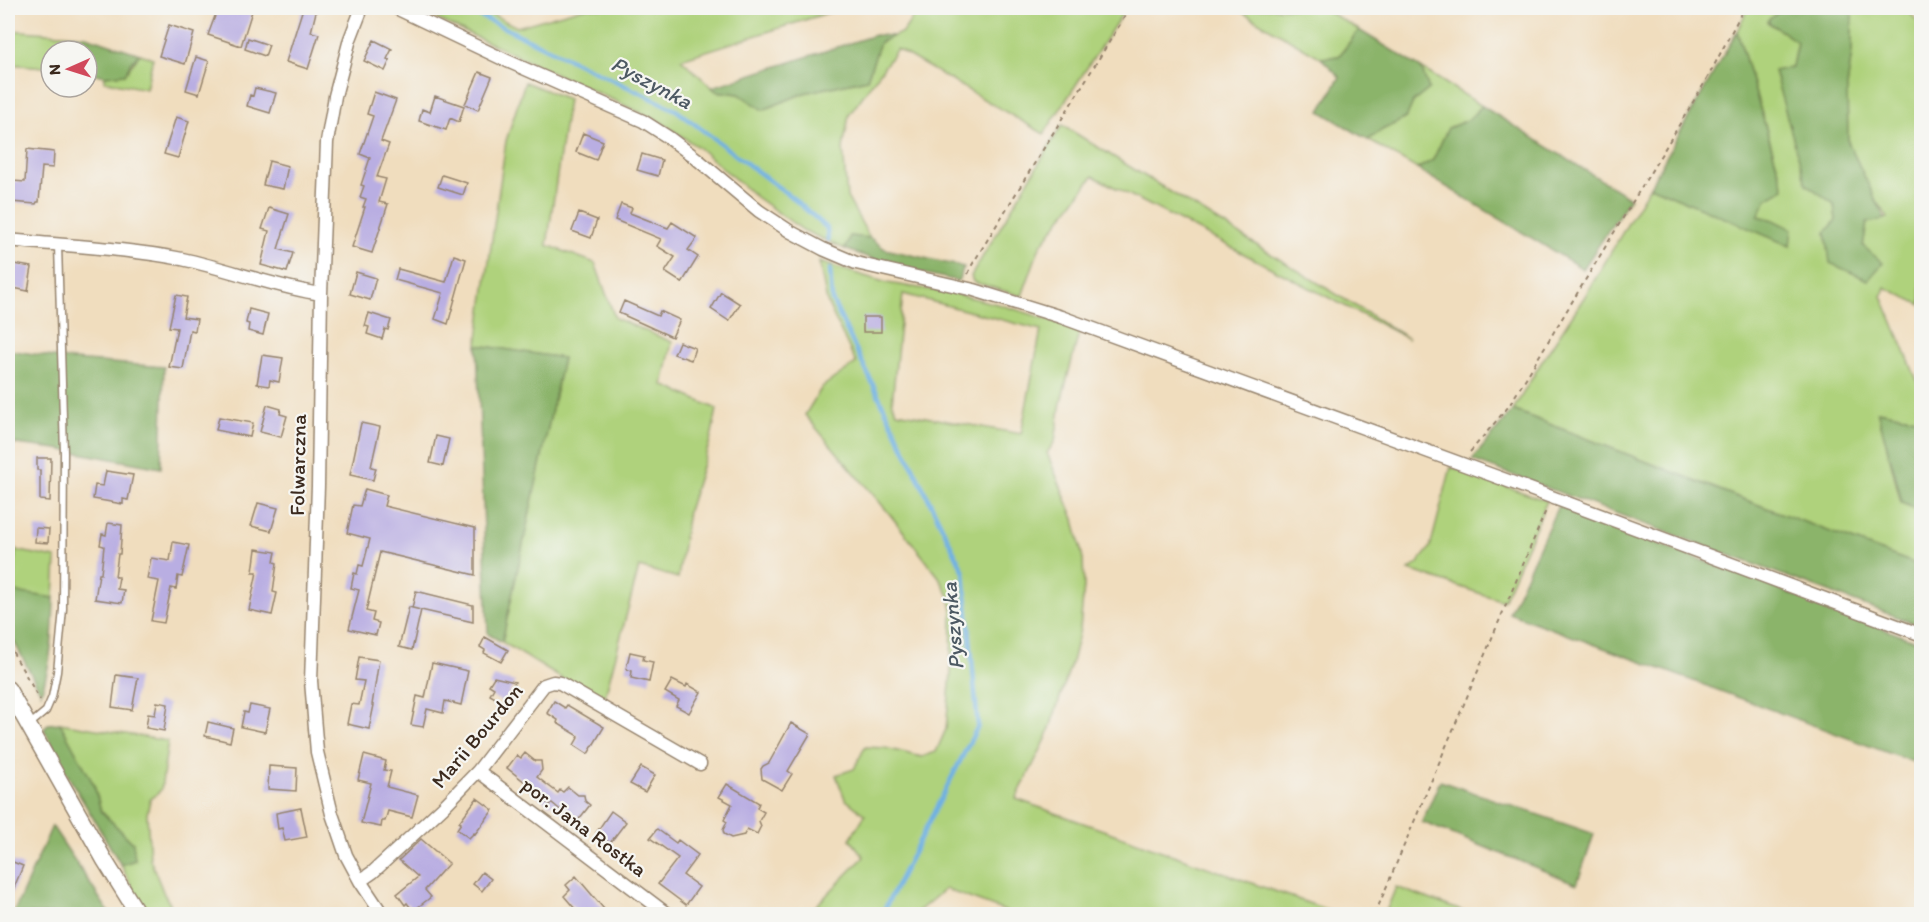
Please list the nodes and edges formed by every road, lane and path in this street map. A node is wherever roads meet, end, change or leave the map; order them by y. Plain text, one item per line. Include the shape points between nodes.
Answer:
1 (362, 8) edge
2 (396, 8) edge
3 (1130, 8) edge
4 (1744, 8) edge
5 (8, 240) edge
6 (58, 245) junction
7 (962, 287) junction
8 (321, 294) junction
9 (1461, 463) junction
10 (1552, 497) junction
11 (1922, 635) edge
12 (8, 644) edge
13 (8, 689) edge
14 (12, 706) edge
15 (46, 711) junction
16 (28, 725) junction
17 (700, 764) dead end
18 (478, 771) junction
19 (360, 881) junction
20 (138, 915) edge
21 (382, 915) edge
22 (667, 915) edge
23 (1376, 915) edge

1 - 8 street, Folwarczna via 335,96 327,142
2 - 7 street via 643,121 697,159 759,211 823,249 856,263
3 - 7 path
4 - 9 path via 1707,79 1509,406
5 - 6 street
6 - 8 street via 155,254
6 - 15 lane via 64,453 63,609 57,672
7 - 9 street via 1061,317
8 - 19 street, Folwarczna via 313,724 332,814
9 - 10 street
10 - 11 street
10 - 23 path
12 - 15 path
13 - 14 street
14 - 16 street
15 - 16 lane
16 - 20 street
17 - 18 street, Marii Bourdon via 553,682 544,685
18 - 19 street, Marii Bourdon
18 - 22 street, por. Jana Rostka
19 - 21 street, Folwarczna

